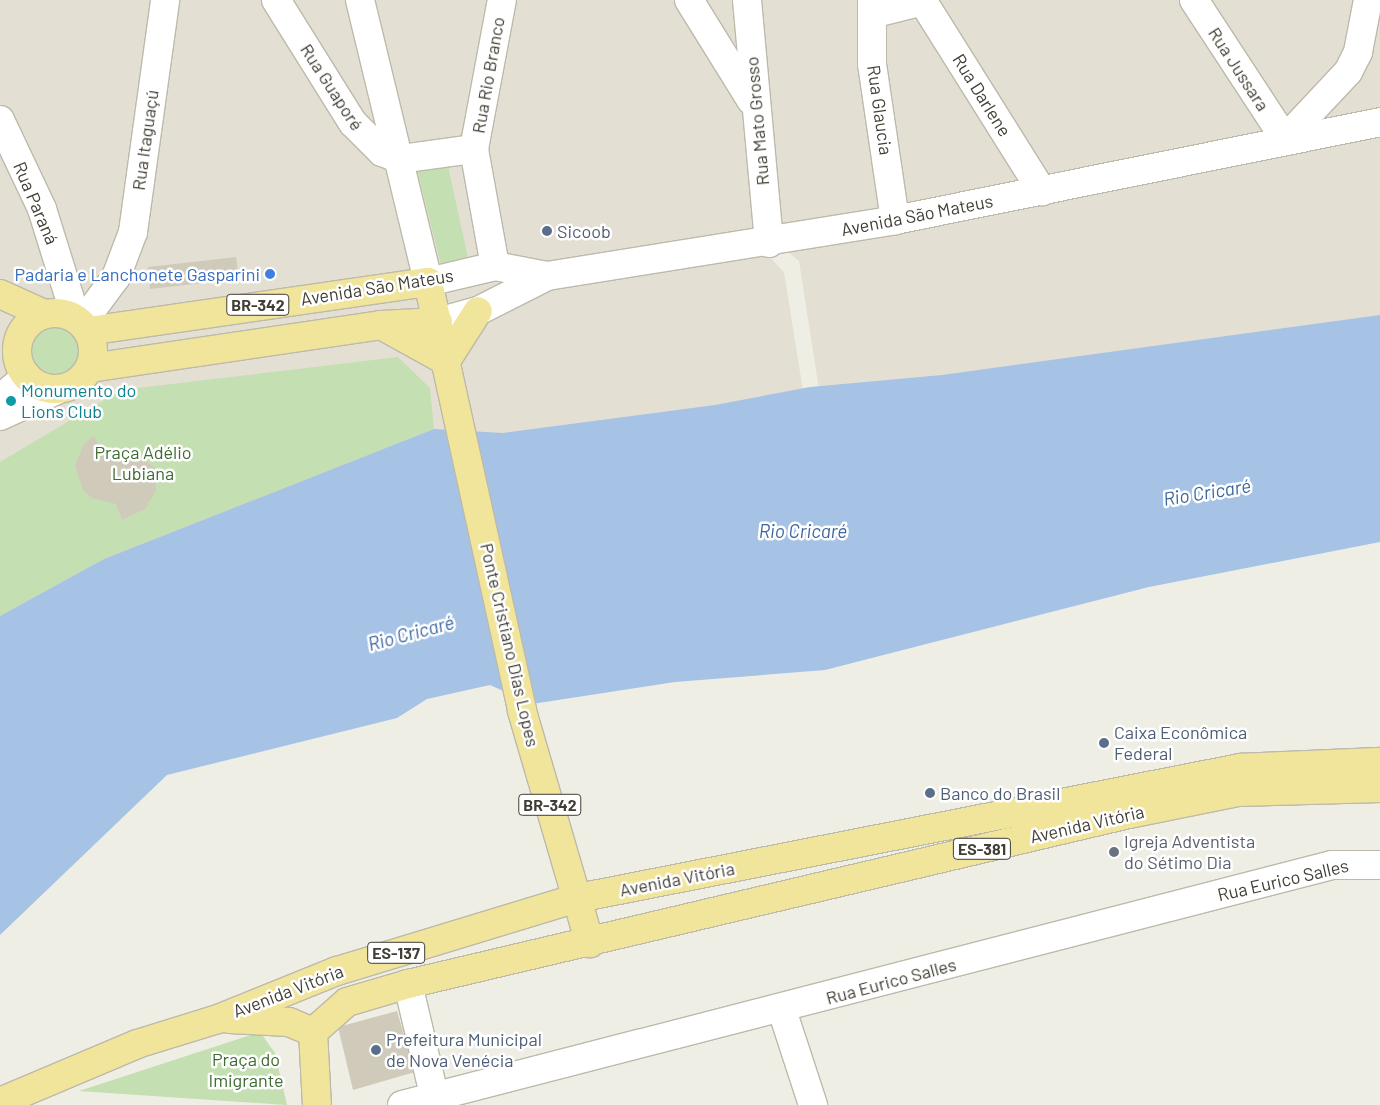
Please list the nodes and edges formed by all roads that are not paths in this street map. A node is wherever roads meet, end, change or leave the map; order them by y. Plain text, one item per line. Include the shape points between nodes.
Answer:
1 (165, 0) edge
2 (276, 0) edge
3 (360, 0) edge
4 (502, 0) edge
5 (689, 0) edge
6 (747, 0) edge
7 (922, 0) edge
8 (1194, 0) edge
9 (1368, 0) edge
10 (872, 7) edge
11 (753, 103) junction
12 (0, 120) edge
13 (1380, 122) edge
14 (1285, 139) junction
15 (474, 149) junction
16 (400, 159) junction
17 (1042, 191) junction
18 (896, 220) junction
19 (769, 242) junction
20 (59, 258) junction
21 (495, 266) junction
22 (547, 276) junction
23 (428, 282) junction
24 (0, 294) edge
25 (478, 311) junction
26 (46, 313) junction
27 (438, 322) junction
28 (82, 324) junction
29 (380, 325) junction
30 (446, 361) junction
31 (15, 366) edge
32 (90, 368) junction
33 (59, 389) junction
34 (0, 398) edge
35 (0, 416) edge
36 (1380, 762) edge
37 (1380, 788) edge
38 (1380, 865) edge
39 (578, 898) junction
40 (590, 943) junction
41 (408, 984) junction
42 (782, 1010) junction
43 (218, 1019) junction
44 (313, 1032) junction
45 (434, 1096) junction
46 (0, 1102) edge
47 (317, 1105) edge
48 (402, 1105) edge
49 (813, 1105) edge

1 - 28 street, Rua Itaguaçú via 132,232 116,277
2 - 16 street, Rua Guaporé via 353,123 382,152
3 - 16 street
4 - 15 street, Rua Rio Branco
5 - 11 street
6 - 11 street, Rua Mato Grosso
7 - 10 street
7 - 17 street, Rua Darlene
8 - 14 street, Rua Jussara
9 - 14 street via 1358,52 1348,72
10 - 18 street, Rua Glaucia via 872,64
11 - 19 street, Rua Mato Grosso
12 - 20 street, Rua Paraná
13 - 14 street, Avenida São Mateus
14 - 17 street, Avenida São Mateus
15 - 16 street
15 - 21 street
16 - 23 street
17 - 18 street, Avenida São Mateus
18 - 19 street, Avenida São Mateus
19 - 22 street, Avenida São Mateus
20 - 26 street, Rua Paraná
20 - 28 street, Rua Paraná
21 - 22 street, Avenida São Mateus
21 - 23 street, Avenida São Mateus
22 - 25 street, Avenida São Mateus
23 - 27 main road, BR-342
23 - 28 main road, Avenida São Mateus / BR-342
24 - 26 main road, BR-342
25 - 27 street, Avenida São Mateus
25 - 30 main road
26 - 28 main road, BR-342
26 - 31 main road via 32,320 18,340
27 - 29 main road, Avenida São Mateus
27 - 30 main road, BR-342
28 - 32 main road via 93,343
29 - 30 main road
29 - 32 main road, Avenida São Mateus / BR-342
30 - 39 main road, Ponte Cristiano Dias Lopes / BR-342 via 522,711
31 - 33 main road via 47,389
31 - 34 street
32 - 33 main road via 82,378
33 - 35 street
36 - 39 main road, Avenida Vitória / ES-381 via 1240,768
37 - 40 main road, Avenida Vitória / ES-381 via 1238,792
38 - 42 street, Rua Eurico Salles via 1332,866
39 - 40 main road, Ponte Cristiano Dias Lopes
39 - 43 main road, Avenida Vitória / ES-137 via 337,971
40 - 41 main road, Avenida Vitória / ES-137
41 - 44 main road, Avenida Vitória / ES-137 via 347,1002
41 - 45 street
42 - 45 street, Rua Eurico Salles
42 - 49 street
43 - 44 main road via 263,1018
43 - 46 main road, Avenida Vitória / ES-137 via 137,1044
44 - 47 main road
45 - 48 street, Rua Eurico Salles

